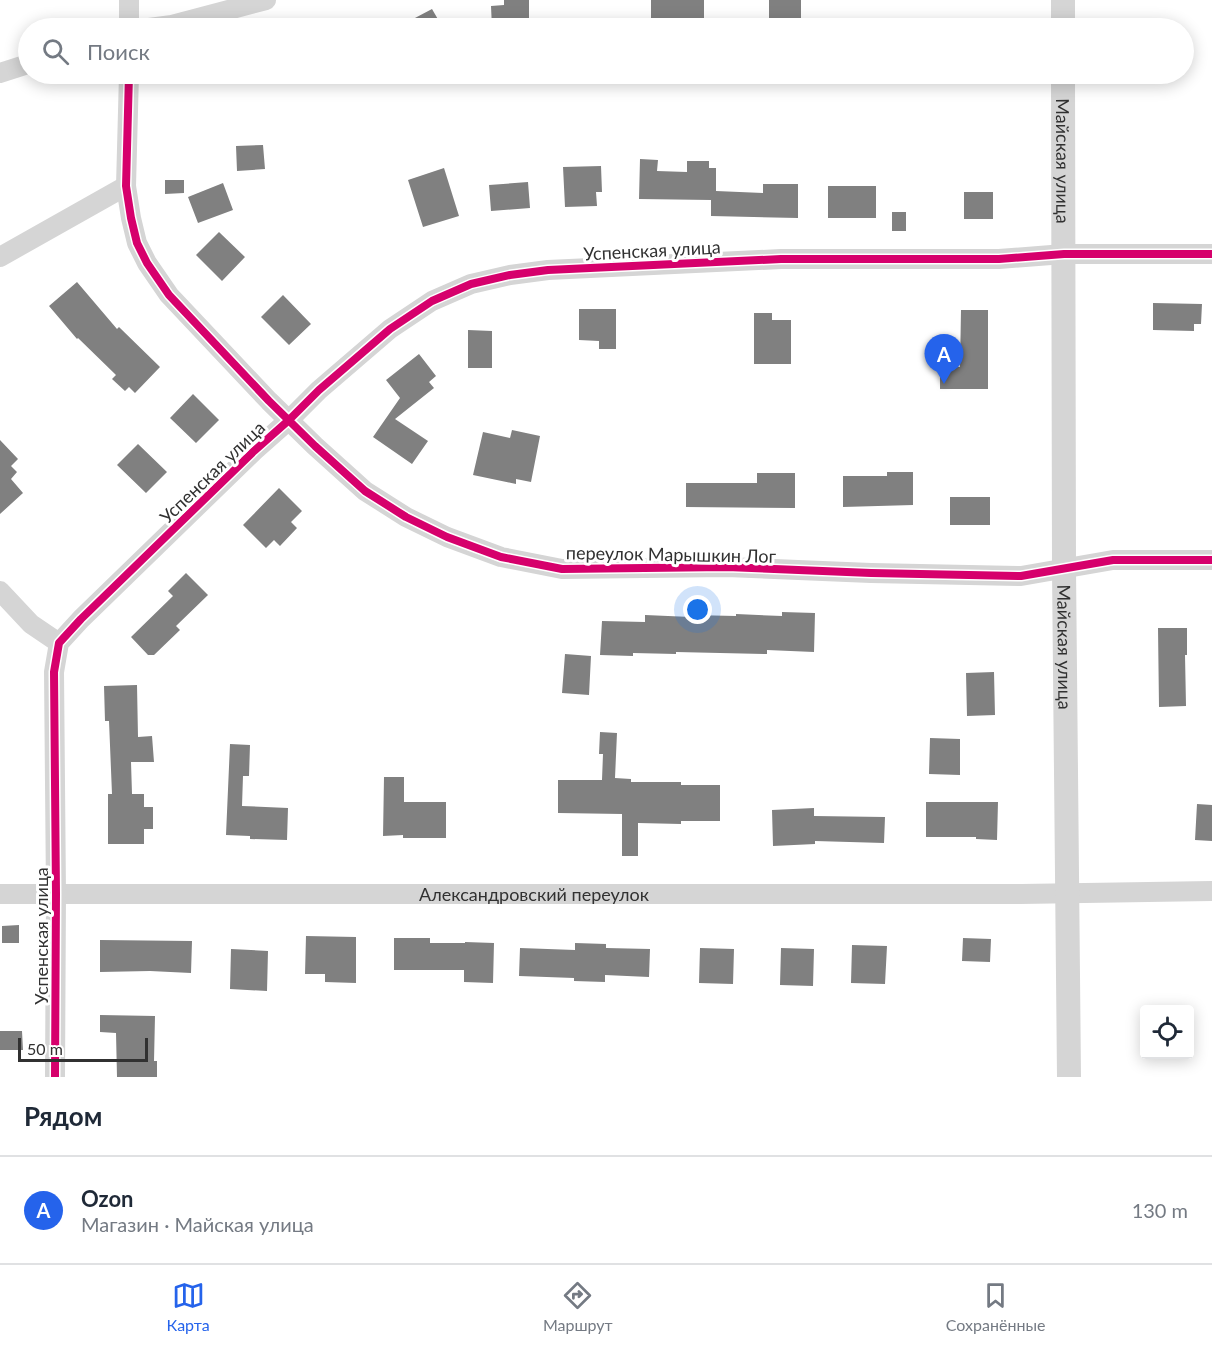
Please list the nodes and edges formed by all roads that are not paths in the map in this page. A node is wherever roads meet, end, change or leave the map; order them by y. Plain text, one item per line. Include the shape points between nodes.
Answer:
1 (129, 0) edge
2 (266, 0) edge
3 (1063, 0) edge
4 (129, 18) edge
5 (198, 18) edge
6 (1063, 18) edge
7 (18, 67) edge
8 (0, 73) edge
9 (129, 84) edge
10 (1063, 84) edge
11 (126, 186) junction
12 (1064, 254) junction
13 (1212, 254) edge
14 (0, 257) edge
15 (289, 420) junction
16 (1212, 560) edge
17 (1064, 569) junction
18 (0, 591) edge
19 (59, 643) junction
20 (1212, 891) edge
21 (1066, 892) junction
22 (0, 894) edge
23 (56, 894) junction
24 (55, 1077) edge
25 (1069, 1077) edge

1 - 4 street
2 - 5 street
3 - 6 street
7 - 8 street
9 - 11 street, переулок Марышкин Лог
10 - 12 street, Майская улица
11 - 14 street
11 - 15 street, переулок Марышкин Лог via 137,243 147,262 170,295
12 - 13 street, Успенская улица
12 - 15 street, Успенская улица via 782,259 510,275 471,284 432,301 390,329
12 - 17 street, Майская улица
15 - 17 street, переулок Марышкин Лог via 365,491 389,507 447,537 501,557 562,568 727,567 1021,576
15 - 19 street, Успенская улица
16 - 17 street, переулок Марышкин Лог via 1113,560
17 - 21 street, Майская улица
18 - 19 street via 31,624
19 - 23 street, Успенская улица via 54,672
20 - 21 street, Александровский переулок
21 - 23 street, Александровский переулок
21 - 25 street, Майская улица
22 - 23 street, Александровский переулок
23 - 24 street, Успенская улица

